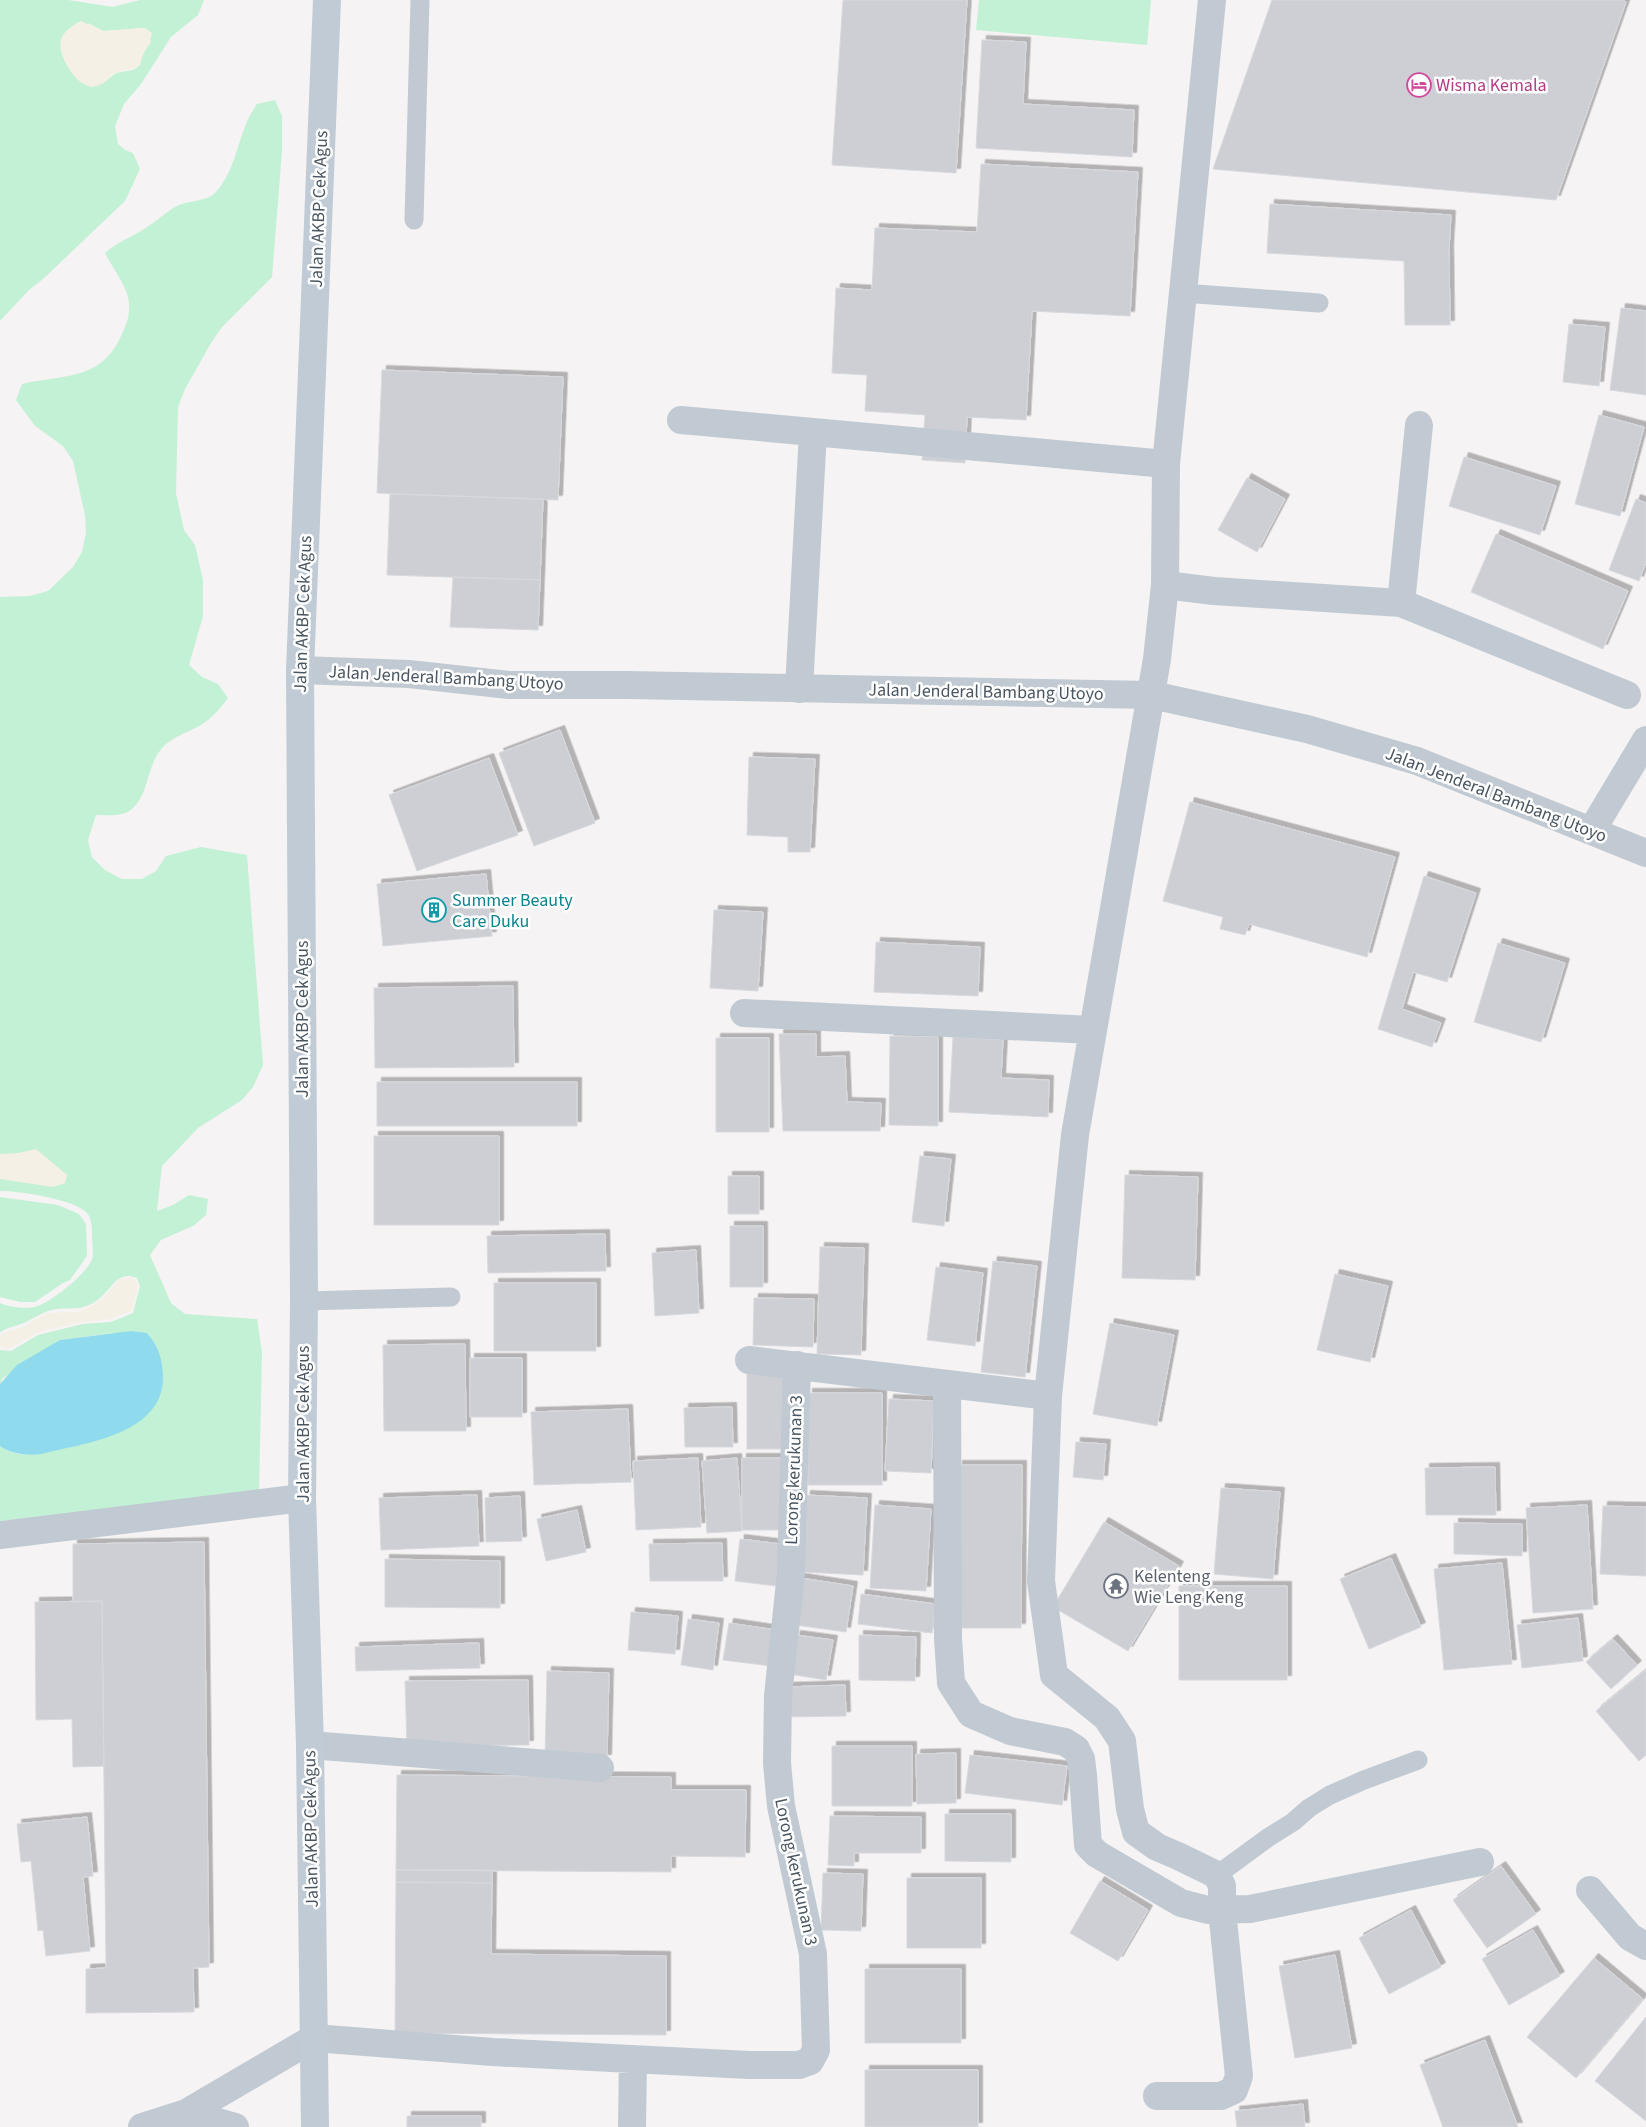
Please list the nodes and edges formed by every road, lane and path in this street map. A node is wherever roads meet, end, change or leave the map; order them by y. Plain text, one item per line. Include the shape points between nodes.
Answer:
1 (327, 0) edge
2 (420, 0) edge
3 (1212, 1) edge
4 (414, 220) dead end
5 (1183, 293) junction
6 (1319, 303) dead end
7 (681, 420) dead end
8 (1419, 425) dead end
9 (813, 432) junction
10 (1166, 464) junction
11 (1165, 585) junction
12 (1400, 603) junction
13 (300, 670) junction
14 (800, 689) junction
15 (1152, 695) junction
16 (1627, 695) dead end
17 (1646, 740) edge
18 (1592, 830) junction
19 (1646, 853) edge
20 (744, 1013) dead end
21 (1092, 1030) junction
22 (451, 1297) dead end
23 (304, 1301) junction
24 (749, 1360) dead end
25 (797, 1365) junction
26 (947, 1384) junction
27 (1048, 1396) junction
28 (302, 1498) junction
29 (0, 1535) edge
30 (310, 1745) junction
31 (1418, 1760) dead end
32 (600, 1768) dead end
33 (1480, 1862) dead end
34 (1217, 1876) junction
35 (1590, 1890) dead end
36 (1222, 1910) junction
37 (1646, 1946) edge
38 (314, 2038) junction
39 (633, 2059) junction
40 (1157, 2096) dead end
41 (186, 2113) junction
42 (142, 2127) edge
43 (235, 2127) edge
44 (314, 2127) edge
45 (632, 2127) edge

1 - 13 main road, Jalan AKBP Cek Agus
2 - 4 lane
3 - 5 street
5 - 6 lane
5 - 10 street
7 - 9 street
8 - 12 street
9 - 10 street
9 - 14 street
10 - 11 street
11 - 12 street
11 - 15 street
12 - 16 street
13 - 14 street, Jalan Jenderal Bambang Utoyo via 409,674 509,685
13 - 23 main road, Jalan AKBP Cek Agus
14 - 15 street, Jalan Jenderal Bambang Utoyo
15 - 18 street, Jalan Jenderal Bambang Utoyo via 1307,729 1417,761
15 - 21 street
17 - 18 street
18 - 19 street, Jalan Jenderal Bambang Utoyo
20 - 21 street
21 - 27 street via 1075,1135
22 - 23 lane
23 - 28 main road, Jalan AKBP Cek Agus
24 - 25 street
25 - 26 street
25 - 39 street, Lorong kerukunan 3 via 791,1573 778,1696 777,1764 781,1806 813,1954 816,2050 810,2061 800,2065
26 - 27 street
26 - 36 street via 951,1683 971,1714 1010,1731 1065,1742 1076,1748 1083,1775 1088,1845 1096,1854 1181,1904
27 - 34 street via 1041,1581 1054,1675 1107,1718 1122,1741 1136,1832 1157,1848
28 - 29 street
28 - 30 main road, Jalan AKBP Cek Agus
30 - 32 street
30 - 38 main road, Jalan AKBP Cek Agus
31 - 34 lane via 1330,1795
33 - 36 street via 1250,1909
34 - 36 street via 1222,1886
35 - 37 street via 1630,1937
36 - 40 street via 1238,2076 1234,2090 1221,2096
38 - 39 street, Lorong kerukunan 3
38 - 41 street
38 - 44 main road, Jalan AKBP Cek Agus
39 - 45 street
41 - 42 street
41 - 43 street

